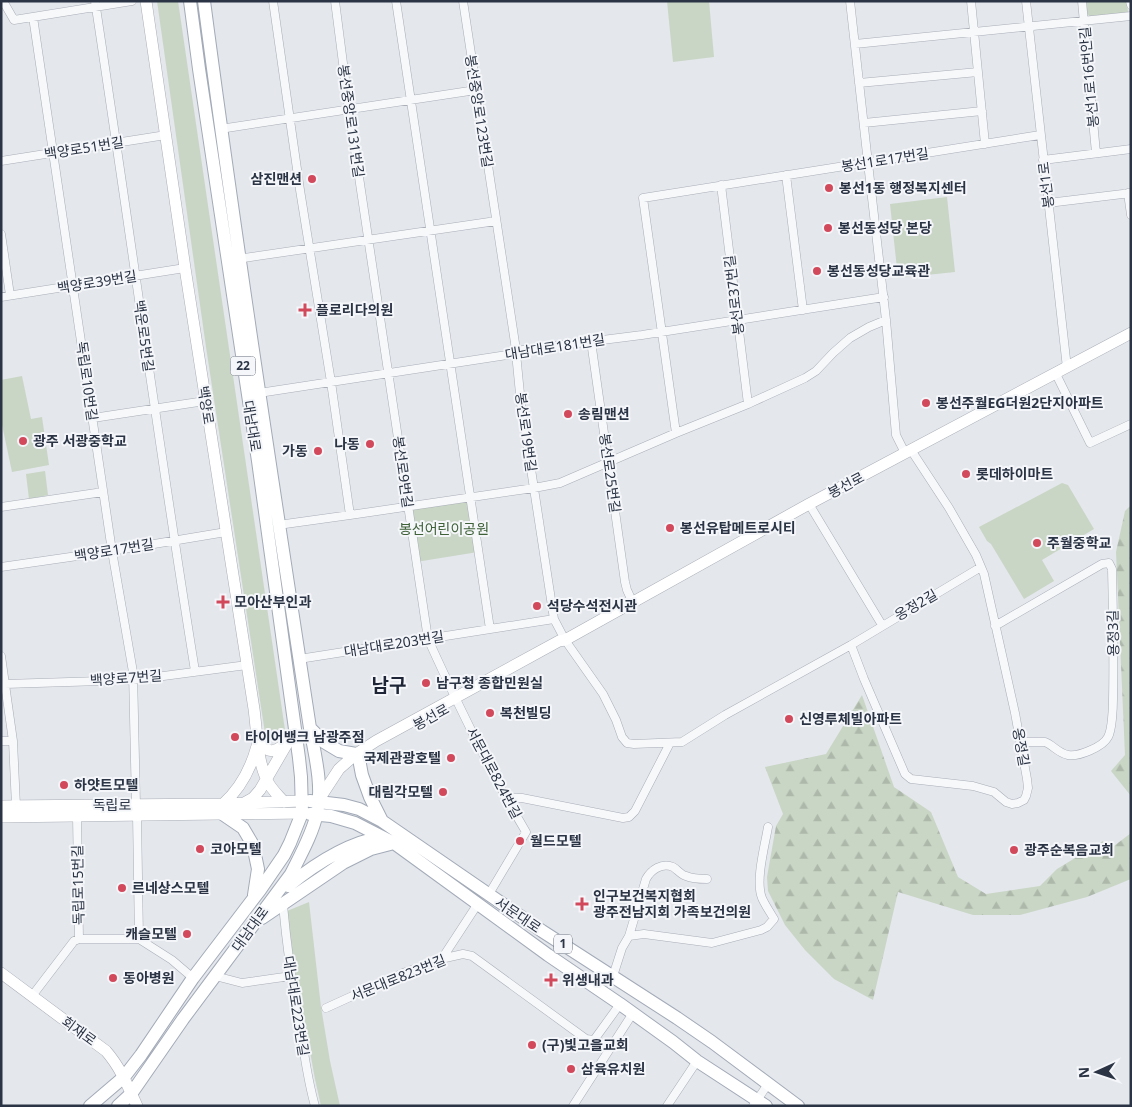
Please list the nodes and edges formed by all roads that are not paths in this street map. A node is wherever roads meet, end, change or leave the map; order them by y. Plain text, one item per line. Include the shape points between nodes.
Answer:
1 (3, 1) edge
2 (132, 1) edge
3 (146, 1) edge
4 (190, 1) edge
5 (204, 1) edge
6 (273, 1) edge
7 (335, 1) edge
8 (396, 1) edge
9 (463, 1) edge
10 (850, 1) edge
11 (971, 1) edge
12 (1026, 1) edge
13 (1082, 1) edge
14 (96, 4) edge
15 (1131, 16) edge
16 (33, 17) junction
17 (1084, 21) junction
18 (1028, 26) junction
19 (974, 32) junction
20 (855, 44) junction
21 (978, 76) junction
22 (859, 83) junction
23 (476, 90) junction
24 (410, 100) junction
25 (349, 110) junction
26 (982, 111) junction
27 (290, 118) junction
28 (864, 124) junction
29 (220, 128) junction
30 (1040, 135) junction
31 (166, 136) junction
32 (116, 143) junction
33 (985, 144) junction
34 (1131, 149) edge
35 (53, 153) junction
36 (1096, 153) junction
37 (1043, 160) junction
38 (1, 161) edge
39 (868, 163) junction
40 (786, 175) junction
41 (721, 185) junction
42 (1130, 193) edge
43 (1048, 203) junction
44 (1131, 215) edge
45 (496, 221) junction
46 (430, 231) junction
47 (1, 234) edge
48 (368, 240) junction
49 (310, 248) junction
50 (234, 260) junction
51 (185, 268) junction
52 (136, 276) junction
53 (73, 286) junction
54 (10, 295) junction
55 (1, 297) edge
56 (884, 298) junction
57 (803, 310) junction
58 (738, 320) junction
59 (886, 320) junction
60 (662, 331) junction
61 (1131, 333) edge
62 (591, 341) junction
63 (515, 351) junction
64 (450, 364) junction
65 (1067, 368) junction
66 (388, 374) junction
67 (1056, 374) junction
68 (331, 382) junction
69 (259, 393) junction
70 (205, 401) junction
71 (748, 404) junction
72 (154, 409) junction
73 (92, 418) junction
74 (1131, 424) edge
75 (676, 433) junction
76 (908, 452) junction
77 (608, 462) junction
78 (534, 488) junction
79 (103, 492) junction
80 (470, 498) junction
81 (809, 504) junction
82 (408, 506) junction
83 (1, 507) edge
84 (350, 515) junction
85 (278, 525) junction
86 (226, 532) junction
87 (174, 540) junction
88 (112, 551) junction
89 (981, 567) junction
90 (1, 568) edge
91 (633, 603) junction
92 (554, 619) junction
93 (882, 625) junction
94 (995, 626) junction
95 (490, 629) junction
96 (428, 639) junction
97 (564, 641) junction
98 (851, 645) junction
99 (1, 656) edge
100 (299, 659) junction
101 (247, 665) junction
102 (195, 671) junction
103 (133, 680) junction
104 (5, 684) junction
105 (456, 700) junction
106 (310, 728) junction
107 (293, 735) junction
108 (1, 741) edge
109 (13, 741) junction
110 (258, 742) junction
111 (1020, 742) junction
112 (670, 743) junction
113 (358, 756) junction
114 (266, 780) junction
115 (505, 797) junction
116 (284, 802) junction
117 (244, 804) junction
118 (1, 806) edge
119 (16, 806) junction
120 (320, 806) junction
121 (302, 807) junction
122 (222, 809) junction
123 (136, 810) junction
124 (77, 816) junction
125 (1, 817) edge
126 (382, 821) junction
127 (768, 827) dead end
128 (382, 837) junction
129 (394, 843) junction
130 (707, 879) dead end
131 (489, 894) junction
132 (253, 900) junction
133 (276, 903) junction
134 (478, 904) junction
135 (629, 936) junction
136 (79, 939) junction
137 (139, 939) junction
138 (445, 958) junction
139 (1, 973) edge
140 (215, 976) junction
141 (291, 976) junction
142 (613, 976) junction
143 (193, 978) junction
144 (32, 996) junction
145 (620, 1004) junction
146 (326, 1008) dead end
147 (633, 1013) junction
148 (697, 1061) junction
149 (124, 1077) junction
150 (768, 1084) junction
151 (134, 1100) edge
152 (758, 1104) edge
153 (90, 1106) edge
154 (118, 1106) edge
155 (315, 1106) edge
156 (573, 1106) edge
157 (667, 1106) edge
158 (798, 1106) edge

1 - 16 street via 14,20
2 - 14 street
3 - 31 main road, 백양로
4 - 50 main road, 대남대로 / 22 via 200,78
5 - 29 main road, 대남대로 / 22
6 - 27 street
7 - 25 street, 봉선중앙로131번길
8 - 24 street
9 - 23 street, 봉선중앙로123번길
10 - 20 street, 옹정길
11 - 19 street
12 - 18 street, 봉선1로
13 - 17 street, 봉선1로16번안길
14 - 16 street
14 - 32 street, 백운로5번길
15 - 17 street
16 - 35 street, 독립로10번길
17 - 18 street
17 - 36 street, 봉선1로16번안길
18 - 19 street
18 - 30 street, 봉선1로
19 - 20 street
19 - 21 street
20 - 22 street, 옹정길
21 - 22 street
21 - 26 street
22 - 28 street, 옹정길
23 - 24 street
23 - 45 street, 봉선중앙로123번길
24 - 25 street
24 - 46 street
25 - 27 street
25 - 48 street, 봉선중앙로131번길
26 - 28 street
26 - 33 street
27 - 29 street
27 - 49 street
28 - 39 street, 옹정길
29 - 50 main road, 대남대로 / 22
30 - 33 street, 봉선1로17번길
30 - 37 street, 봉선1로
31 - 32 street, 백양로51번길
31 - 51 main road, 백양로
32 - 35 street, 백양로51번길
32 - 52 street, 백운로5번길
33 - 39 street, 봉선1로17번길
34 - 36 street
35 - 38 street, 백양로51번길
35 - 53 street, 독립로10번길
36 - 37 street
37 - 43 street, 봉선1로
39 - 40 street, 봉선1로17번길
39 - 56 street, 옹정길
40 - 41 street, 봉선1로17번길
40 - 57 street
41 - 58 street, 봉선로37번길
41 - 60 street, 봉선1로17번길 via 643,198
42 - 43 street
42 - 44 street
43 - 65 street, 봉선1로
45 - 46 street
45 - 63 street, 봉선로19번길
46 - 48 street
46 - 64 street
47 - 54 street
48 - 49 street
48 - 66 street, 봉선로9번길
49 - 50 street
49 - 68 street
50 - 69 main road, 대남대로 / 22
50 - 107 main road, 대남대로 / 22
51 - 52 street, 백양로39번길
51 - 70 main road, 백양로
52 - 53 street, 백양로39번길
52 - 72 street, 백운로5번길
53 - 54 street, 백양로39번길
53 - 73 street, 독립로10번길
54 - 55 street, 백양로39번길
56 - 57 street, 대남대로181번길
56 - 59 street, 옹정길
57 - 58 street, 대남대로181번길
58 - 60 street, 대남대로181번길
58 - 71 street, 봉선로37번길
59 - 71 street via 850,338 805,378
59 - 76 street, 옹정길 via 896,435
60 - 62 street, 대남대로181번길
60 - 75 street
61 - 65 main road, 봉선로
62 - 63 street, 대남대로181번길
62 - 77 street, 봉선로25번길
63 - 64 street, 대남대로181번길
63 - 78 street, 봉선로19번길
64 - 66 street, 대남대로181번길
64 - 80 street
65 - 67 main road, 봉선로
66 - 68 street, 대남대로181번길
66 - 82 street, 봉선로9번길
67 - 74 street via 1090,443
67 - 76 main road, 봉선로
68 - 69 street, 대남대로181번길
68 - 84 street
69 - 85 main road, 대남대로 / 22
70 - 72 street
70 - 86 main road, 백양로
71 - 75 street
72 - 73 street
72 - 87 street, 백운로5번길
73 - 79 street, 독립로10번길
75 - 77 street
76 - 81 main road, 봉선로
76 - 89 street, 옹정길 via 949,508
77 - 78 street via 560,483
77 - 91 street, 봉선로25번길 via 625,582
78 - 80 street
78 - 92 street, 봉선로19번길
79 - 83 street
79 - 88 street, 독립로10번길
80 - 82 street
80 - 95 street
81 - 91 main road, 봉선로
81 - 93 street
82 - 84 street
82 - 96 street, 봉선로9번길
84 - 85 street
85 - 100 main road, 대남대로 / 22
86 - 87 street, 백양로17번길
86 - 101 main road, 백양로
87 - 88 street, 백양로17번길
87 - 102 street, 백운로5번길
88 - 90 street, 백양로17번길
88 - 103 street, 독립로10번길
89 - 93 street, 옹정2길
89 - 94 street, 옹정길
91 - 97 main road, 봉선로
92 - 95 street, 대남대로203번길
92 - 97 street, 봉선로19번길
93 - 98 street, 옹정2길
94 - 111 street, 옹정길
94 - 111 street, 용정3길 via 1102,564 1109,563 1112,568 1114,677 1108,737 1100,745 1077,755 1067,755 1045,742
95 - 96 street, 대남대로203번길
96 - 100 street, 대남대로203번길
96 - 105 street, 봉선로9번길
97 - 105 main road, 봉선로 via 505,677
97 - 112 street, 봉선로19번길 via 603,694 627,743
98 - 111 street, 옹정길 via 905,774 911,779 973,786 994,792 1006,802 1018,803 1024,800 1028,788
98 - 112 street, 옹정2길 via 682,742
99 - 104 street
100 - 106 main road, 대남대로 / 22
101 - 102 street, 백양로7번길
101 - 110 main road, 백양로
102 - 103 street, 백양로7번길
103 - 104 street, 백양로7번길
103 - 123 street, 독립로10번길
104 - 109 street
105 - 113 main road, 봉선로 via 376,741
105 - 115 street, 서문대로824번길
106 - 107 main road via 307,739 300,740
106 - 113 main road via 324,742
106 - 120 main road, 대남대로
107 - 110 main road via 279,749 271,751
107 - 114 main road
107 - 121 main road, 대남대로 / 22 via 301,777
108 - 109 street
109 - 119 street
110 - 114 main road, 백양로
110 - 122 main road via 240,785
112 - 115 street via 629,817
113 - 120 main road, 봉선로
113 - 126 main road via 370,797
114 - 116 main road, 백양로
114 - 117 main road via 253,798
115 - 131 street, 서문대로824번길 via 526,832
116 - 117 main road, 독립로
116 - 121 main road, 독립로
117 - 122 main road, 독립로
118 - 119 main road, 독립로
119 - 123 main road, 독립로
120 - 121 main road, 서문대로 / 1
120 - 126 main road, 서문대로 / 1 via 344,805
120 - 128 main road, 서문대로 / 1 via 331,816 355,823
120 - 133 main road, 대남대로 via 303,851
121 - 122 main road, 독립로
121 - 132 main road, 대남대로 via 284,855
122 - 123 main road, 독립로
122 - 132 main road via 243,828 253,845 258,869
123 - 124 main road, 독립로
123 - 137 street, 독립로
124 - 125 main road, 독립로
124 - 136 street, 독립로15번길
126 - 131 main road, 서문대로 / 1
127 - 135 street via 759,880 762,898 774,919 767,927 712,943 644,934
128 - 129 main road, 서문대로 / 1
128 - 133 main road via 368,839 336,853 300,876
129 - 133 main road via 371,849 343,863
129 - 134 main road, 서문대로 / 1
130 - 135 street via 684,876 669,866 652,871 646,879
131 - 142 main road, 서문대로 / 1
132 - 143 main road, 대남대로
133 - 140 main road, 대남대로 via 253,924
133 - 141 street, 대남대로223번길
134 - 138 street via 444,954
134 - 145 main road, 서문대로 / 1
135 - 142 street
136 - 137 street
136 - 144 street, 독립로15번길 via 74,941
137 - 143 street
138 - 145 street, 서문대로823번길 via 463,954 472,956 586,1039 594,1040
138 - 146 street, 서문대로823번길
139 - 144 main road, 회재로
140 - 141 street via 242,983
140 - 151 main road, 대남대로 via 183,1019
141 - 155 street, 대남대로223번길
142 - 150 main road, 서문대로 / 1
143 - 149 main road, 대남대로
144 - 149 main road, 회재로 via 106,1051
145 - 147 main road, 서문대로 / 1
147 - 148 main road, 서문대로 / 1
147 - 156 street
148 - 152 main road, 서문대로 / 1
148 - 157 street
149 - 151 main road, 회재로
149 - 153 main road, 대남대로
150 - 152 street
150 - 158 main road, 서문대로 / 1
151 - 154 main road, 대남대로

